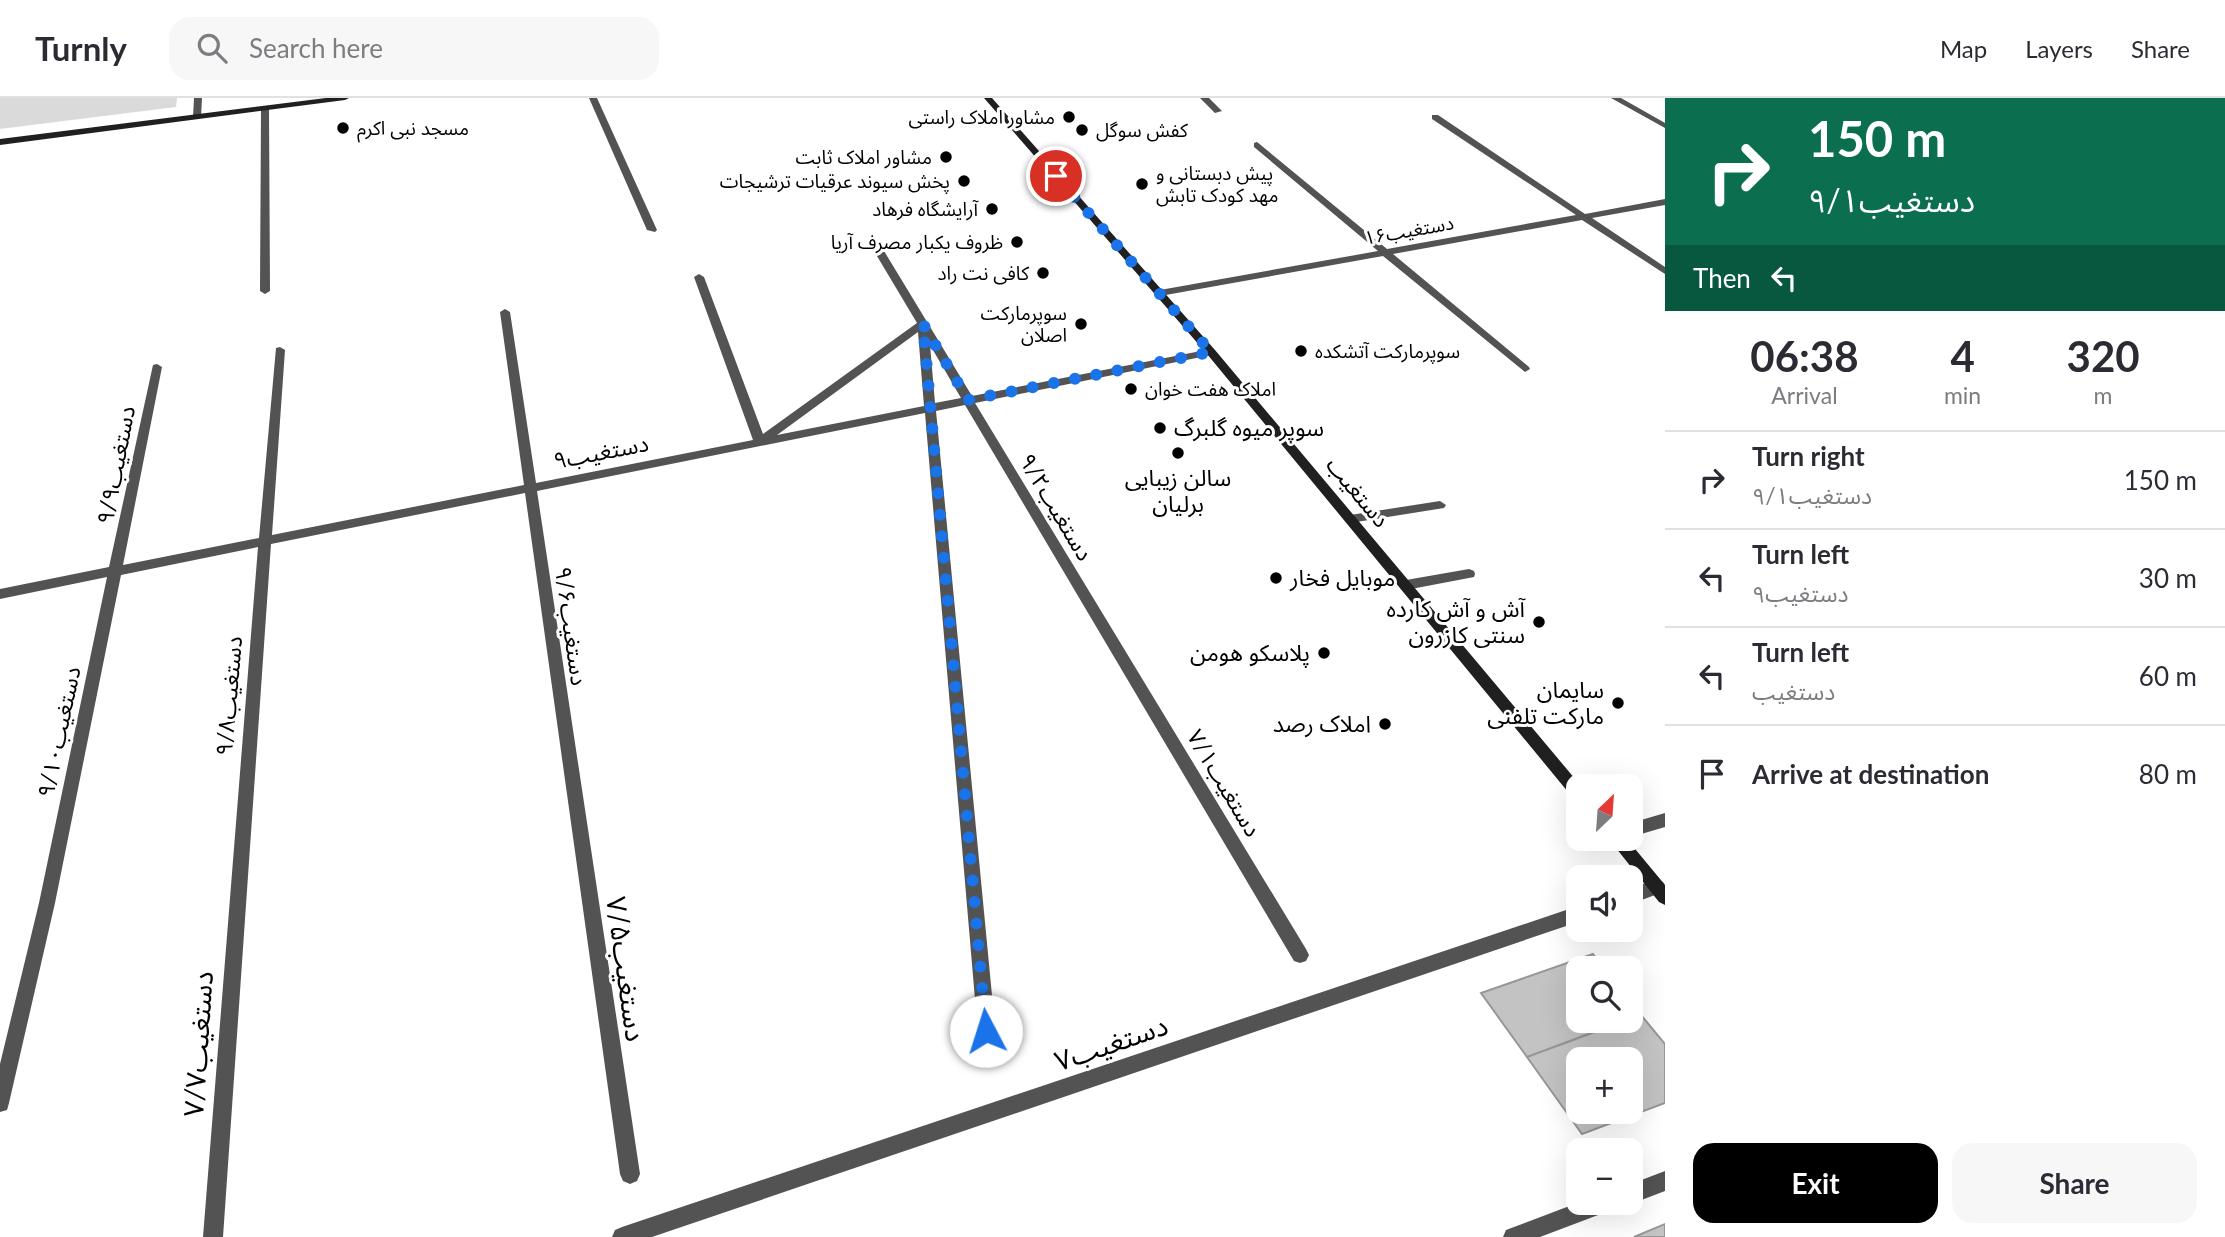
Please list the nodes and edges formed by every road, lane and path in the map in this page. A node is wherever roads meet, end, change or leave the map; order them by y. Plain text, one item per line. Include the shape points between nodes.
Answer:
1 (198, 98) edge
2 (345, 98) edge
3 (593, 98) edge
4 (988, 98) edge
5 (1204, 98) edge
6 (1615, 98) edge
7 (265, 108) junction
8 (1218, 111) dead end
9 (197, 117) junction
10 (1435, 117) dead end
11 (1665, 126) edge
12 (0, 142) edge
13 (1257, 145) dead end
14 (1665, 202) edge
15 (1584, 217) junction
16 (653, 230) dead end
17 (876, 246) dead end
18 (1386, 253) junction
19 (1665, 271) edge
20 (699, 277) dead end
21 (265, 291) dead end
22 (1160, 293) junction
23 (505, 312) dead end
24 (923, 324) junction
25 (280, 350) dead end
26 (1211, 352) junction
27 (157, 367) dead end
28 (1525, 369) dead end
29 (968, 400) junction
30 (760, 442) junction
31 (530, 488) junction
32 (1440, 505) dead end
33 (1350, 519) junction
34 (265, 541) junction
35 (116, 571) junction
36 (1469, 574) dead end
37 (1406, 585) junction
38 (0, 594) edge
39 (1108, 635) joint
40 (571, 771) joint
41 (1566, 778) edge
42 (1665, 820) edge
43 (1643, 826) edge
44 (1627, 851) edge
45 (240, 854) joint
46 (1661, 892) edge
47 (1643, 894) edge
48 (1566, 918) edge
49 (1300, 955) dead end
50 (989, 1058) dead end
51 (0, 1103) edge
52 (630, 1174) dead end
53 (1665, 1181) edge
54 (1643, 1189) edge
55 (1572, 1215) edge
56 (213, 1237) edge
57 (622, 1237) edge
58 (1513, 1237) edge

1 - 9 street
2 - 7 street
3 - 16 street
4 - 22 street, دستغیب
5 - 8 street
6 - 11 street
7 - 9 street
7 - 21 street
9 - 12 street
10 - 15 street
13 - 18 street
14 - 15 street, دستغیب۱۶
15 - 18 street, دستغیب۱۶
15 - 19 street
17 - 24 street, دستغیب۹/۲
18 - 22 street, دستغیب۱۶
18 - 28 street
20 - 30 street
22 - 26 street, دستغیب
23 - 31 street, دستغیب۹/۶
24 - 29 street, دستغیب۹/۲
24 - 30 street
24 - 50 street
25 - 34 street, دستغیب۹/۸
26 - 29 street, دستغیب۹
26 - 33 street, دستغیب
27 - 35 street, دستغیب۹/۹
29 - 30 street, دستغیب۹
29 - 39 street, دستغیب۹/۲
30 - 31 street, دستغیب۹
31 - 34 street, دستغیب۹
31 - 40 street, دستغیب۹/۶
32 - 33 street
33 - 37 street, دستغیب
34 - 35 street, دستغیب۹
34 - 45 street, دستغیب۹/۸
35 - 38 street, دستغیب۹
35 - 51 street, دستغیب۹/۱۰
36 - 37 street
37 - 41 street, دستغیب
39 - 49 street, دستغیب۷/۱
40 - 52 street, دستغیب۷/۵
42 - 43 street
44 - 46 street
45 - 56 street, دستغیب۷/۷
46 - 47 street
48 - 57 street, دستغیب۷
53 - 54 street
55 - 58 street

